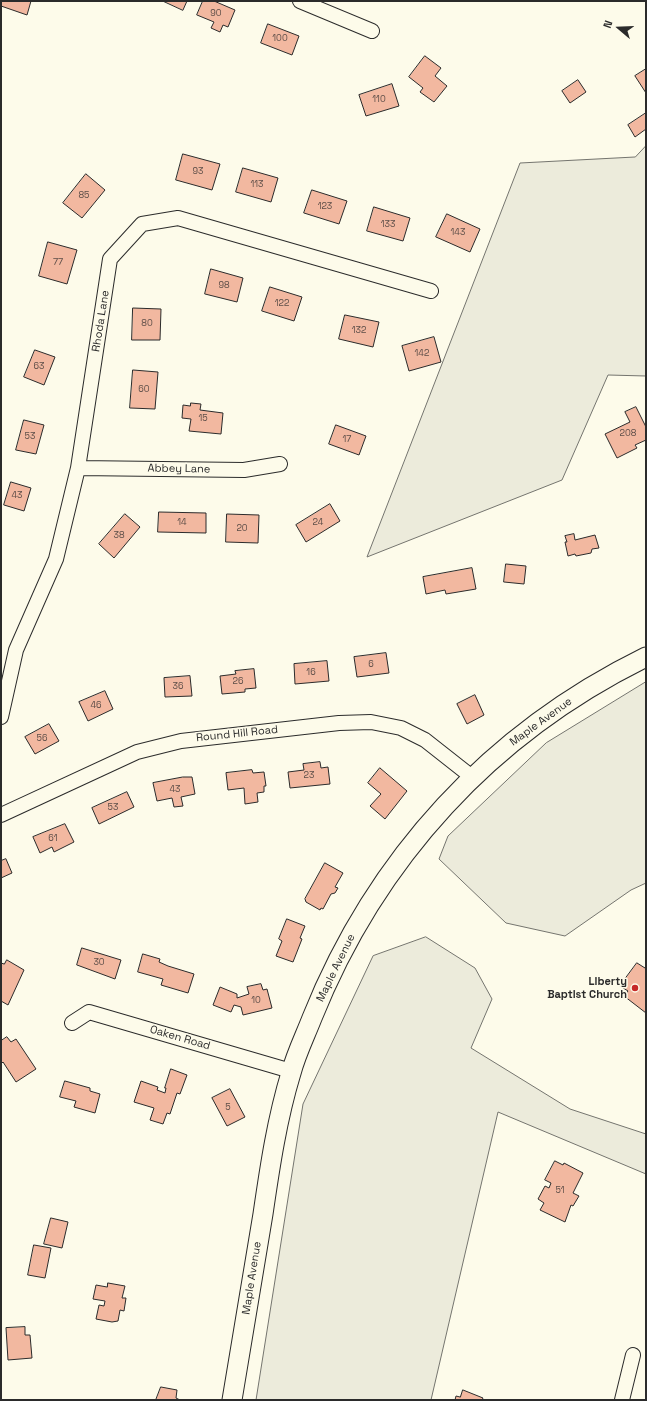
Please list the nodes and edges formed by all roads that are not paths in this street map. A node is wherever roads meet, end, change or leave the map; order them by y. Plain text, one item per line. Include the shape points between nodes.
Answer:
1 (300, 1) edge
2 (372, 31) dead end
3 (431, 291) dead end
4 (280, 464) dead end
5 (78, 468) junction
6 (646, 657) edge
7 (1, 717) edge
8 (472, 777) junction
9 (1, 803) edge
10 (1, 815) edge
11 (72, 1023) dead end
12 (291, 1071) junction
13 (633, 1355) dead end
14 (232, 1400) edge
15 (622, 1400) edge

1 - 2 street
3 - 5 street, Rhoda Lane via 178,218 142,224 110,259
4 - 5 street, Abbey Lane via 244,470
5 - 7 street, Rhoda Lane via 56,559 16,650
6 - 8 main road, Maple Avenue via 598,682 560,707 501,751
8 - 10 street, Round Hill Road via 425,740 401,728 371,722 339,723 181,741 137,752
8 - 12 main road, Maple Avenue via 430,823 375,894 325,987
9 - 10 street
11 - 12 street, Oaken Road via 89,1012
12 - 14 main road, Maple Avenue via 276,1131
13 - 15 street

